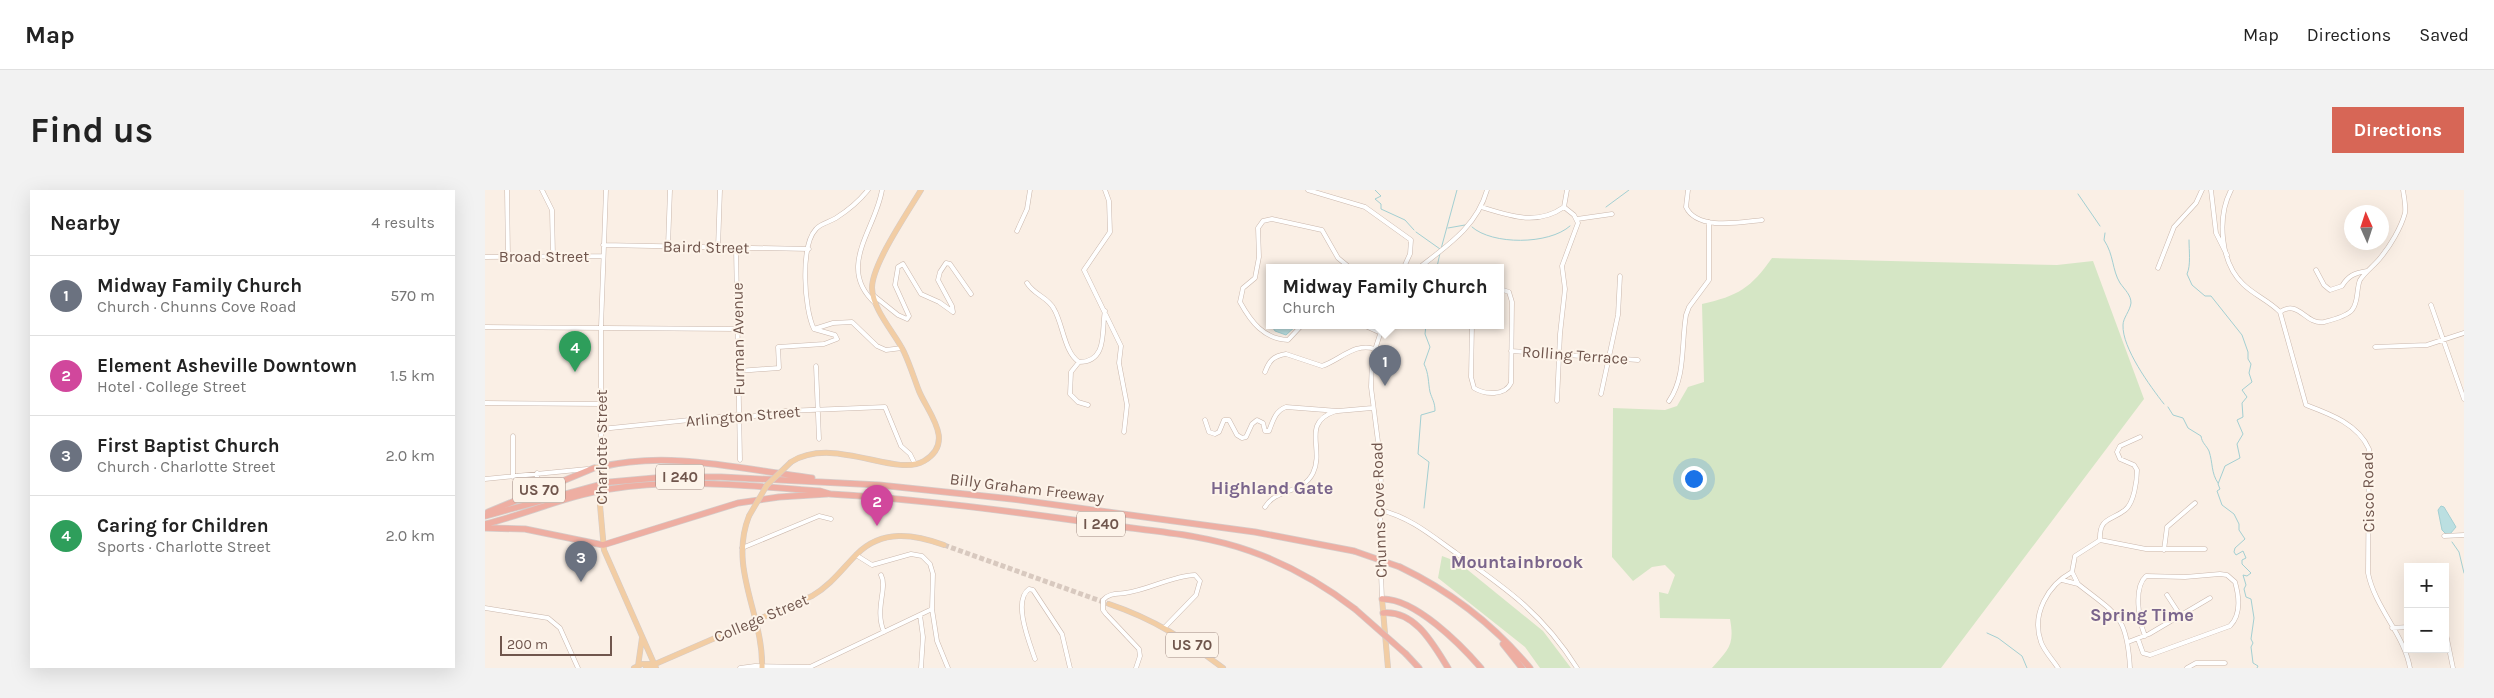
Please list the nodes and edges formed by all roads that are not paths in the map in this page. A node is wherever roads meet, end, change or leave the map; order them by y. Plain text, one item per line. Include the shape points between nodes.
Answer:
1 (507, 190) edge
2 (542, 190) edge
3 (606, 190) edge
4 (670, 190) edge
5 (720, 190) edge
6 (868, 190) edge
7 (883, 190) edge
8 (921, 190) edge
9 (1030, 190) edge
10 (1105, 190) edge
11 (1308, 190) edge
12 (1487, 190) edge
13 (1567, 190) edge
14 (1688, 190) edge
15 (2202, 190) edge
16 (2211, 190) edge
17 (2231, 190) edge
18 (2403, 190) edge
19 (1481, 207) junction
20 (1564, 207) junction
21 (1612, 214) dead end
22 (1577, 219) junction
23 (1762, 220) dead end
24 (1709, 222) junction
25 (1017, 231) dead end
26 (603, 244) junction
27 (668, 246) junction
28 (718, 248) junction
29 (736, 248) junction
30 (809, 249) junction
31 (2227, 254) junction
32 (553, 256) junction
33 (602, 256) junction
34 (485, 257) edge
35 (508, 257) junction
36 (1345, 264) edge
37 (1405, 264) edge
38 (1424, 264) edge
39 (2158, 268) dead end
40 (2316, 270) dead end
41 (2367, 271) junction
42 (1619, 276) dead end
43 (1027, 283) dead end
44 (1504, 292) edge
45 (971, 294) dead end
46 (873, 295) junction
47 (877, 305) junction
48 (2431, 305) dead end
49 (1105, 311) junction
50 (2280, 312) junction
51 (485, 327) edge
52 (601, 327) junction
53 (737, 329) junction
54 (814, 329) junction
55 (1298, 329) edge
56 (1372, 329) edge
57 (1382, 329) edge
58 (1471, 329) edge
59 (1381, 333) junction
60 (2464, 333) edge
61 (2443, 340) junction
62 (2375, 347) dead end
63 (902, 348) junction
64 (1375, 349) junction
65 (1511, 351) junction
66 (1560, 354) junction
67 (1609, 359) junction
68 (1638, 360) dead end
69 (1079, 362) junction
70 (816, 366) dead end
71 (739, 371) junction
72 (1265, 372) dead end
73 (1601, 394) dead end
74 (2464, 399) edge
75 (1557, 401) dead end
76 (1669, 401) dead end
77 (485, 403) edge
78 (601, 404) junction
79 (1088, 405) dead end
80 (1372, 408) junction
81 (818, 409) junction
82 (1338, 410) junction
83 (739, 415) junction
84 (1205, 420) dead end
85 (601, 429) junction
86 (1124, 432) dead end
87 (513, 436) dead end
88 (2140, 437) dead end
89 (819, 439) dead end
90 (740, 460) dead end
91 (915, 464) junction
92 (601, 467) junction
93 (594, 468) junction
94 (537, 473) junction
95 (518, 476) junction
96 (513, 477) junction
97 (485, 479) edge
98 (879, 485) junction
99 (830, 494) junction
100 (2195, 504) dead end
101 (1265, 507) dead end
102 (1380, 510) junction
103 (485, 515) edge
104 (831, 518) dead end
105 (485, 524) edge
106 (485, 528) edge
107 (2464, 535) edge
108 (2444, 536) dead end
109 (2100, 540) junction
110 (603, 545) junction
111 (944, 545) tunnel mouth
112 (742, 548) junction
113 (2205, 549) dead end
114 (2164, 550) junction
115 (857, 555) junction
116 (2072, 572) junction
117 (881, 575) dead end
118 (2062, 580) junction
119 (2078, 584) junction
120 (2167, 595) dead end
121 (2209, 598) dead end
122 (1382, 599) junction
123 (1109, 604) tunnel mouth
124 (485, 608) edge
125 (931, 608) junction
126 (1383, 612) junction
127 (920, 615) junction
128 (2180, 615) junction
129 (756, 621) junction
130 (1485, 623) junction
131 (1165, 627) junction
132 (2404, 627) edge
133 (2392, 628) junction
134 (884, 632) junction
135 (2145, 636) junction
136 (642, 638) junction
137 (2138, 639) junction
138 (2129, 642) junction
139 (2449, 648) edge
140 (1035, 659) dead end
141 (2225, 663) dead end
142 (655, 666) edge
143 (636, 667) edge
144 (763, 667) edge
145 (788, 667) edge
146 (579, 668) edge
147 (646, 668) edge
148 (740, 668) edge
149 (921, 668) edge
150 (948, 668) edge
151 (1071, 668) edge
152 (1136, 668) edge
153 (1223, 668) edge
154 (1388, 668) edge
155 (1419, 668) edge
156 (1449, 668) edge
157 (1481, 668) edge
158 (1521, 668) edge
159 (1530, 668) edge
160 (1577, 668) edge
161 (2059, 668) edge
162 (2130, 668) edge
163 (2187, 668) edge
164 (2410, 668) edge
165 (2453, 668) edge

1 - 35 street
2 - 32 street via 552,210
3 - 26 street, Charlotte Street
4 - 27 street
5 - 28 street
6 - 30 street via 849,209 815,230
7 - 47 street via 878,210 860,245 858,264 867,296
8 - 46 main road via 878,267
9 - 25 street via 1027,209
10 - 49 street via 1109,202 1110,232 1084,270
11 - 37 street via 1365,207 1411,240
12 - 19 street
13 - 20 street
14 - 24 street via 1685,201 1688,211
15 - 39 street via 2196,203 2174,227
16 - 31 street via 2216,233
17 - 31 street via 2222,222
18 - 41 street via 2405,212 2399,226 2383,256
19 - 20 street via 1530,219
19 - 38 street via 1462,234
20 - 22 street
21 - 22 street
22 - 66 street via 1577,230 1562,266 1565,289
23 - 24 street
24 - 76 street via 1709,280 1686,315 1681,376
26 - 27 street, Baird Street
26 - 33 street, Charlotte Street
27 - 28 street, Baird Street
28 - 29 street, Baird Street
29 - 30 street, Baird Street
29 - 53 street, Furman Avenue
30 - 54 street via 805,288
31 - 50 street via 2241,282
32 - 33 street, Broad Street
32 - 35 street, Broad Street
33 - 52 street, Charlotte Street
34 - 35 street, Broad Street
36 - 55 street via 1338,258 1322,230 1271,219 1263,221 1258,228 1259,258 1255,278 1243,288 1240,302 1259,330 1277,339 1288,340
40 - 41 street via 2330,290 2342,286 2355,273
41 - 50 street via 2359,283 2354,309 2348,314 2311,322 2295,308
42 - 67 street via 1620,304
43 - 69 street via 1031,291 1053,307 1070,350
44 - 65 street via 1511,296
45 - 46 street via 946,263 939,272 938,280 953,312 921,294 903,264 898,267 895,285 909,316 907,319
46 - 47 main road
47 - 63 main road
48 - 61 street
49 - 69 street via 1103,342 1094,356
49 - 86 street via 1121,346 1119,363 1127,405
50 - 133 street, Cisco Road via 2306,405 2340,418 2366,442 2369,449 2368,573 2373,592
51 - 52 street
52 - 53 street
52 - 78 street, Charlotte Street
53 - 71 street, Furman Avenue
54 - 63 street via 833,322 851,322 877,346 886,350
54 - 71 street via 835,335 837,339 824,344 778,348 779,368
56 - 59 street
57 - 59 street, Chunns Cove Road
58 - 65 street via 1474,388 1487,392 1508,389 1511,383
59 - 64 street, Chunns Cove Road
60 - 61 street
61 - 62 street via 2413,347
61 - 74 street
63 - 91 main road via 938,430 938,441 932,453
64 - 72 street via 1368,346 1357,348 1322,366 1281,355 1270,360
64 - 80 street, Chunns Cove Road via 1371,368
65 - 66 street, Rolling Terrace
66 - 67 street, Rolling Terrace
66 - 75 street
67 - 68 street, Rolling Terrace
67 - 73 street
69 - 79 street via 1071,372 1070,394 1078,402
70 - 81 street
71 - 83 street, Furman Avenue
77 - 78 street
78 - 85 street, Charlotte Street
80 - 82 street
80 - 102 street, Chunns Cove Road via 1381,465
81 - 83 street, Arlington Street via 743,418
81 - 89 street
81 - 91 street, Arlington Street via 885,407 901,446
82 - 84 street via 1286,407 1279,409 1269,431 1265,431 1263,423 1257,420 1246,436 1240,438 1230,421 1223,421 1218,434 1213,434
82 - 101 street via 1322,416 1316,424 1315,467 1309,479 1297,489 1274,497
83 - 85 street, Arlington Street
83 - 90 street, Furman Avenue
85 - 92 street, Charlotte Street
87 - 96 street
88 - 109 street via 2118,449 2120,459 2134,465 2137,474 2127,508 2107,519 2101,528
91 - 112 main road, bridge via 825,452 805,454 791,462 767,485 749,516
92 - 93 main road, US 70
92 - 98 highway via 659,461 685,462
92 - 110 main road, Charlotte Street, bridge
93 - 94 street
93 - 103 highway, US 70
94 - 95 street
94 - 95 street via 534,484
95 - 96 street
96 - 97 street
98 - 103 highway, Billy Graham Freeway / I 240 via 721,477 628,479
98 - 130 highway, Billy Graham Freeway / I 240, bridge via 1012,499 1255,532 1354,551 1400,567 1435,585
99 - 105 highway, Billy Graham Freeway / I 240 via 693,484 629,486 590,493
99 - 110 highway via 738,503
99 - 155 highway, Billy Graham Freeway / I 240, bridge via 901,499 1212,541 1267,557 1333,593 1355,609
100 - 114 street via 2167,527
102 - 122 street, Chunns Cove Road
102 - 160 street via 1405,518 1513,593 1542,621
104 - 112 street via 819,516
106 - 110 highway via 525,529
107 - 108 street
109 - 114 street
109 - 116 street via 2075,556
110 - 136 main road, Charlotte Street
111 - 115 main road, College Street via 921,537 898,535 878,541
112 - 129 main road via 743,571
113 - 114 street
115 - 125 street via 872,565 906,554 922,556 932,570
115 - 129 main road, College Street via 820,592
116 - 118 street
116 - 119 street
117 - 134 street via 884,581 879,614
118 - 119 street
118 - 161 street via 2046,596 2039,626 2042,645
119 - 138 street via 2119,617
120 - 128 street
121 - 128 street
122 - 126 main road, Chunns Cove Road
122 - 157 highway via 1390,599 1432,622
123 - 131 main road, US 70
124 - 146 street via 541,615 552,621 560,628
125 - 127 street
125 - 150 street via 938,644
126 - 154 main road, Chunns Cove Road
126 - 156 highway via 1399,613 1412,621
127 - 134 street
127 - 149 street via 923,637
128 - 135 street
129 - 142 main road, College Street
129 - 144 main road
130 - 158 highway
130 - 159 highway, Billy Graham Freeway / I 240
131 - 152 street via 1198,592 1200,581 1195,575 1141,591 1112,594 1103,600 1106,614 1139,649
131 - 153 main road, US 70
132 - 133 street
133 - 164 street, Cisco Road
134 - 145 street via 810,667
135 - 137 street
135 - 137 street via 2139,601 2140,584 2145,576 2220,574 2235,582 2237,608 2230,626 2150,655 2143,653
136 - 142 main road, Charlotte Street
136 - 143 main road
137 - 138 street
138 - 162 street
139 - 165 street
140 - 151 street via 1023,620 1024,594 1029,588 1061,634
141 - 163 street via 2196,663
142 - 143 main road, College Street
142 - 147 main road, College Street
144 - 145 street
144 - 148 street

